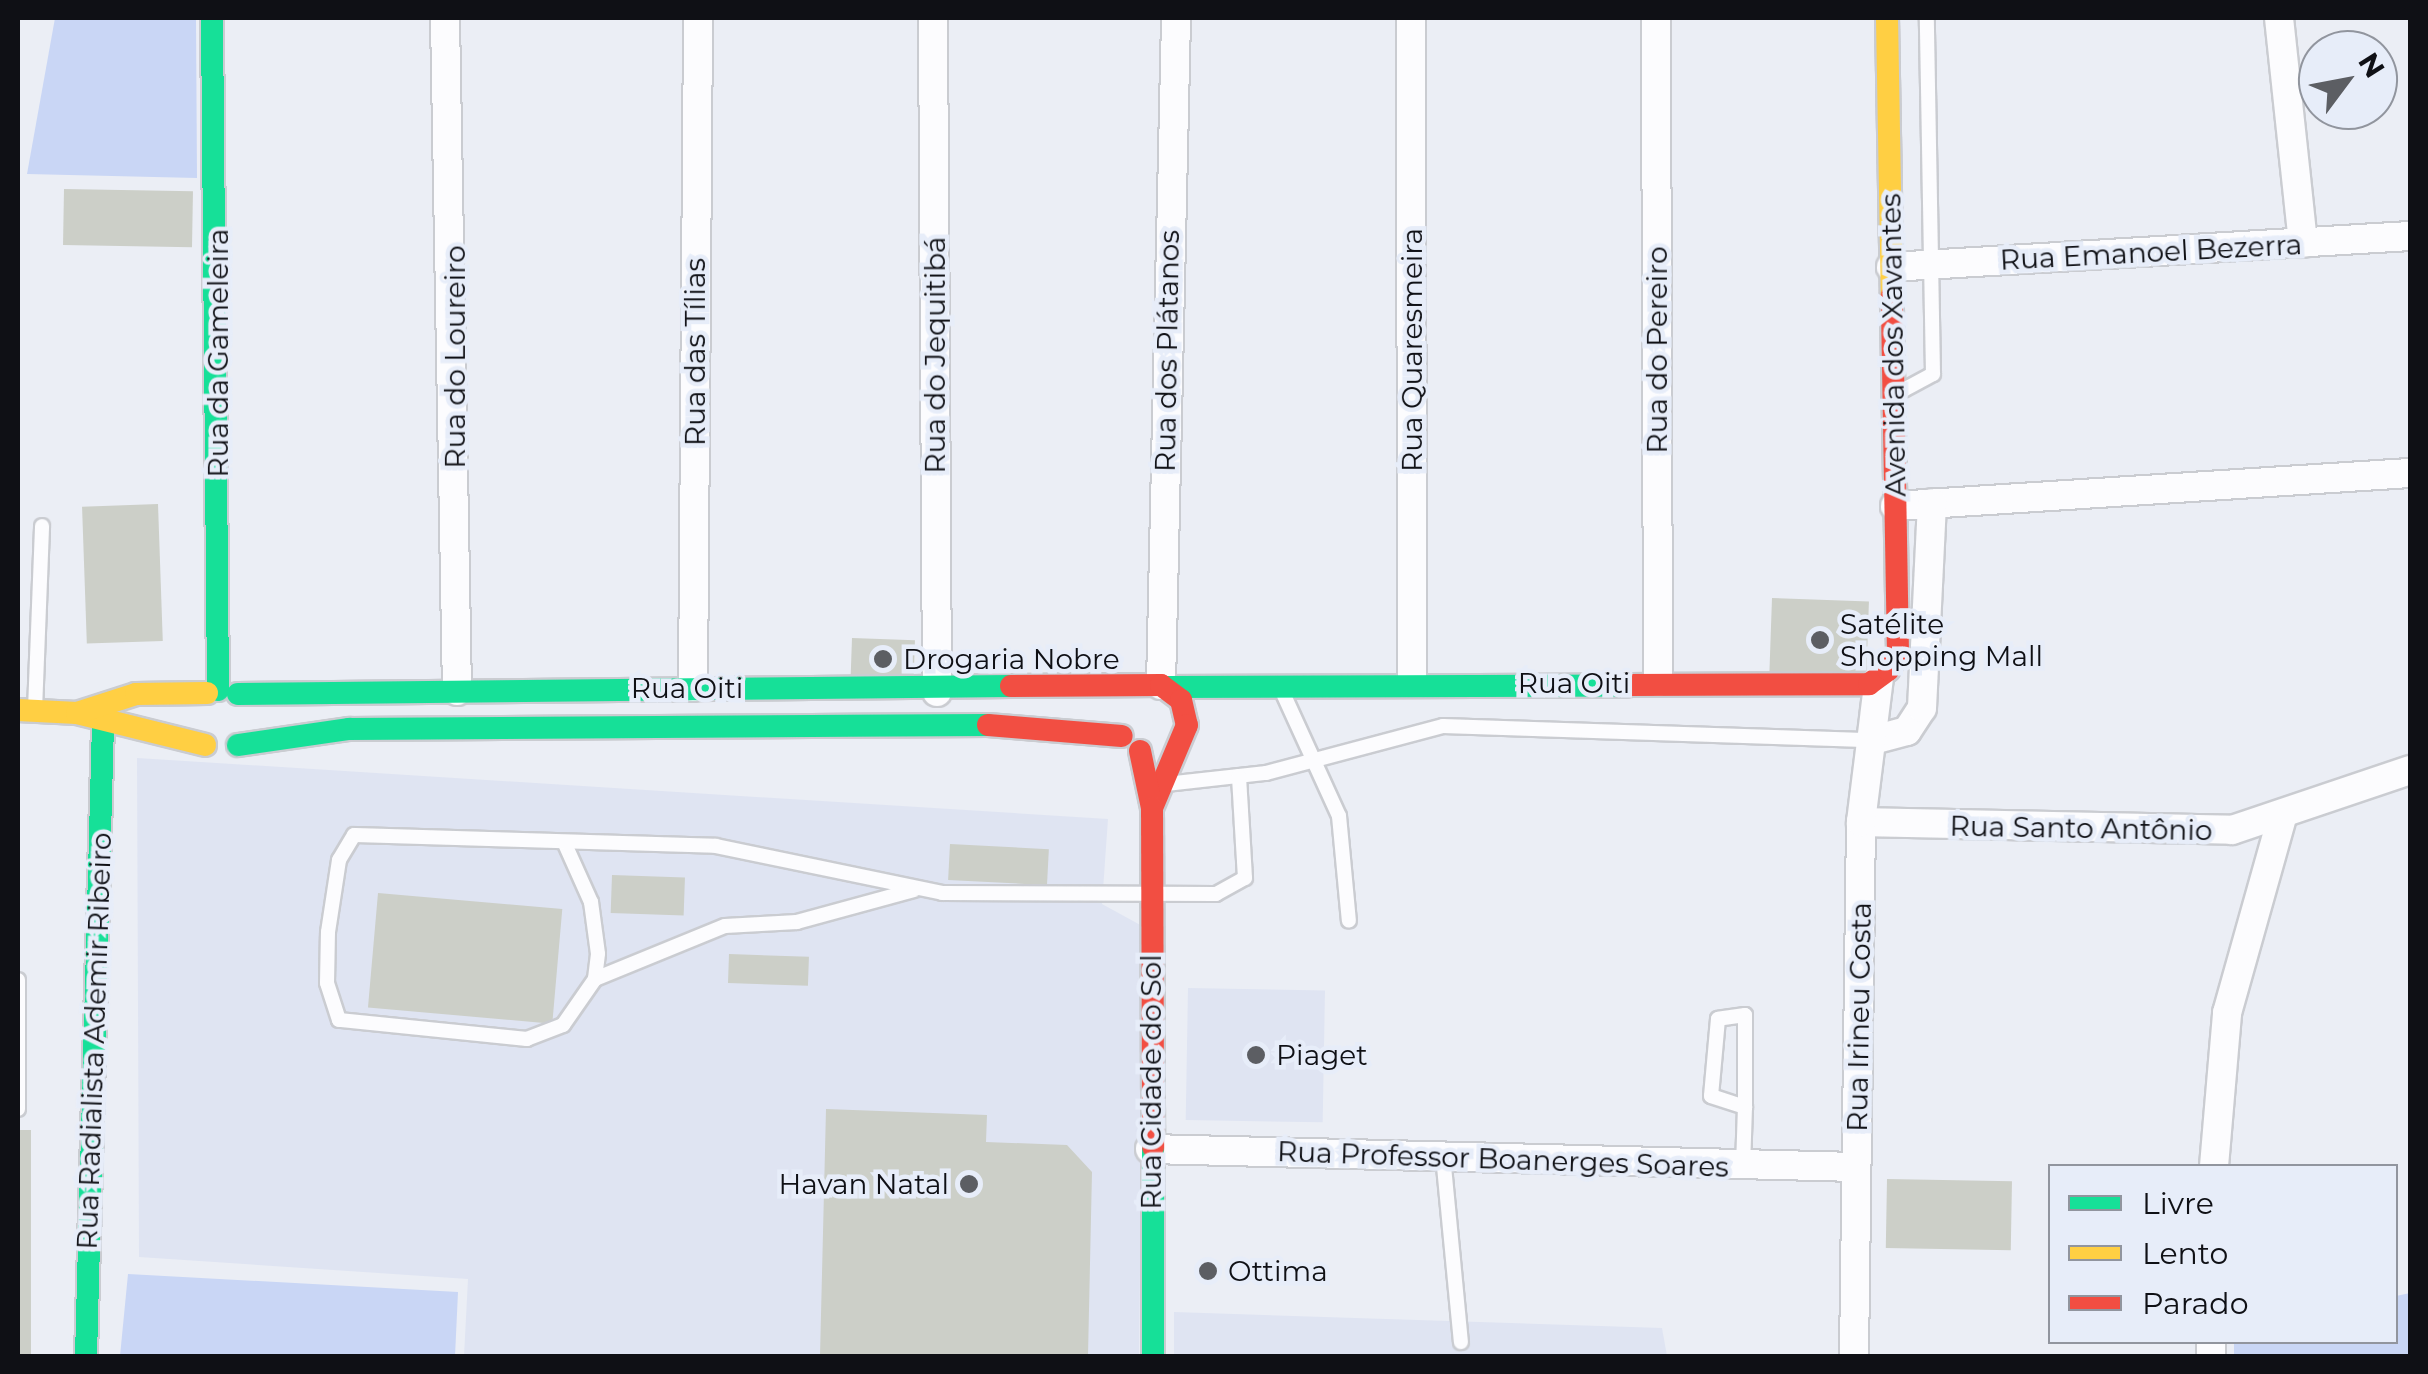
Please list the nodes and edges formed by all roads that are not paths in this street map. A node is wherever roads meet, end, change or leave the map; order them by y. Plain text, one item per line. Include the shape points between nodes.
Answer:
1 (212, 18) edge
2 (698, 18) edge
3 (933, 18) edge
4 (1176, 18) edge
5 (1411, 18) edge
6 (1656, 18) edge
7 (1887, 18) edge
8 (1927, 18) edge
9 (2279, 18) edge
10 (447, 19) edge
11 (2410, 236) edge
12 (2303, 244) junction
13 (1929, 264) junction
14 (1892, 267) junction
15 (1894, 395) junction
16 (2410, 473) edge
17 (1932, 502) junction
18 (1896, 506) junction
19 (42, 526) dead end
20 (1884, 674) junction
21 (1658, 682) junction
22 (1412, 683) junction
23 (1500, 683) junction
24 (1154, 686) junction
25 (1280, 686) junction
26 (692, 687) junction
27 (1256, 687) junction
28 (457, 691) junction
29 (221, 692) junction
30 (937, 692) junction
31 (26, 710) edge
32 (77, 713) junction
33 (103, 725) junction
34 (1492, 726) junction
35 (1184, 732) junction
36 (1872, 740) junction
37 (1131, 743) junction
38 (205, 745) junction
39 (238, 745) junction
40 (1317, 758) junction
41 (2410, 770) edge
42 (1239, 776) junction
43 (1160, 784) junction
44 (1152, 808) junction
45 (2282, 818) junction
46 (1861, 822) junction
47 (565, 844) junction
48 (914, 890) junction
49 (1151, 898) junction
50 (1349, 922) dead end
51 (596, 979) junction
52 (18, 980) edge
53 (1745, 1107) junction
54 (18, 1109) edge
55 (1150, 1149) junction
56 (1443, 1156) junction
57 (2214, 1164) edge
58 (1743, 1168) junction
59 (1856, 1168) junction
60 (1461, 1342) dead end
61 (86, 1356) edge
62 (1153, 1356) edge
63 (1854, 1356) edge

1 - 29 main road, Rua da Gameleira
2 - 26 street, Rua das Tílias
3 - 30 street, Rua do Jequitibá
4 - 24 street, Rua dos Plátanos
5 - 22 street, Rua Quaresmeira
6 - 21 street, Rua do Pereiro
7 - 14 main road, Avenida dos Xavantes
8 - 13 lane
9 - 12 street
10 - 28 street, Rua do Loureiro
11 - 12 street, Rua Emanoel Bezerra
12 - 13 street, Rua Emanoel Bezerra
13 - 14 street, Rua Emanoel Bezerra
13 - 15 lane via 1933,374
14 - 15 main road, Avenida dos Xavantes
15 - 18 main road, Avenida dos Xavantes
16 - 17 street
17 - 18 street
17 - 36 street, Avenida dos Xavantes via 1922,708 1907,731
18 - 20 main road, Avenida dos Xavantes via 1898,653
19 - 31 lane
20 - 21 main road, Rua Oiti
20 - 36 street, Rua Irineu Costa
21 - 23 main road, Rua Oiti
22 - 23 main road, Rua Oiti
22 - 25 main road, Rua Oiti
23 - 34 lane
24 - 27 main road, Rua Oiti
24 - 30 main road, Rua Oiti
24 - 35 main road via 1181,700
24 - 37 main road via 1123,700
25 - 27 main road, Rua Oiti
25 - 40 lane
26 - 28 main road, Rua Oiti
26 - 30 main road, Rua Oiti
27 - 35 main road, Rua Oiti
28 - 29 main road, Rua Oiti
29 - 32 main road, Rua Oiti via 136,694
29 - 38 main road via 192,719
29 - 39 main road via 252,716
31 - 32 main road, Rua Oiti
32 - 33 main road, Rua Oiti
33 - 38 main road, Rua Oiti
33 - 61 main road, Rua Radialista Ademir Ribeiro
34 - 36 lane
34 - 40 lane via 1395,734
35 - 37 main road, Rua Oiti
35 - 43 main road, Rua Cidade do Sol
36 - 46 street, Rua Irineu Costa
37 - 39 main road, Rua Oiti via 1035,724 696,723 349,728
37 - 44 main road, Rua Cidade do Sol
38 - 39 main road, Rua Oiti
40 - 42 lane
40 - 50 lane via 1346,850
41 - 45 street, Rua Santo Antônio
42 - 43 lane
42 - 49 lane via 1245,878 1216,894
43 - 44 main road, Rua Cidade do Sol
44 - 49 main road, Rua Cidade do Sol
45 - 46 street, Rua Santo Antônio via 2166,833
45 - 57 street via 2227,1014
46 - 59 street, Rua Irineu Costa
47 - 48 lane via 716,846
47 - 51 lane via 591,902
47 - 51 lane via 354,835 332,888 329,998 349,1026 527,1039 577,1014
48 - 49 lane
48 - 51 lane via 797,922 725,926
49 - 55 main road, Rua Cidade do Sol
52 - 54 lane
53 - 53 lane via 1745,1015 1718,1019 1711,1096
53 - 58 lane
55 - 56 street, Rua Professor Boanerges Soares
55 - 62 main road, Rua Cidade do Sol
56 - 58 street, Rua Professor Boanerges Soares
56 - 60 lane
58 - 59 street, Rua Professor Boanerges Soares
59 - 63 street, Rua Irineu Costa

